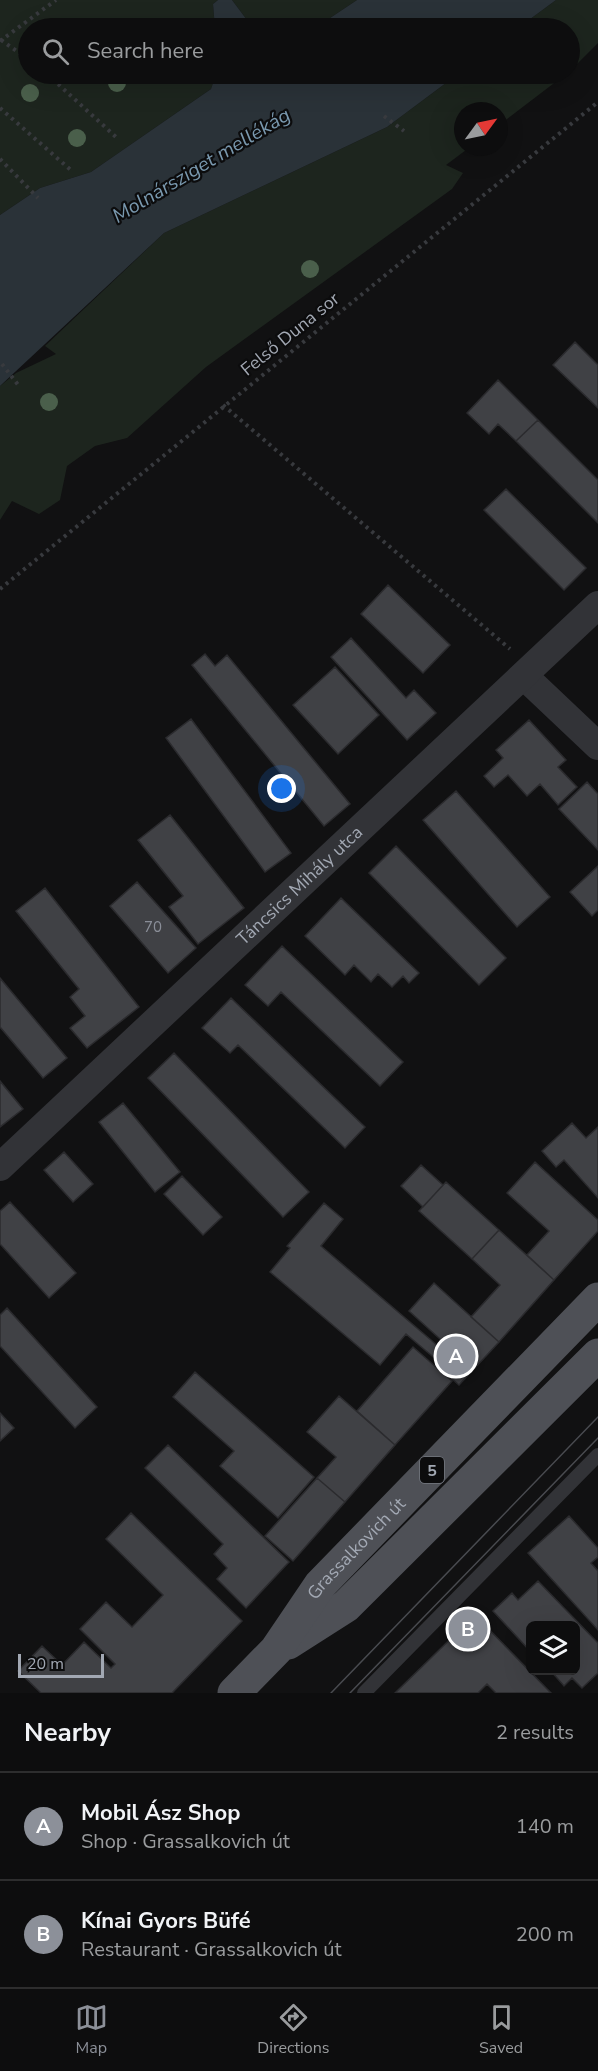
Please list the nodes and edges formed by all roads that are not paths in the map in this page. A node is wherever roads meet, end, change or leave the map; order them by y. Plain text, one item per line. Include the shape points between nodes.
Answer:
1 (598, 605) edge
2 (524, 676) junction
3 (598, 746) edge
4 (0, 1167) edge
5 (598, 1299) edge
6 (598, 1355) edge
7 (598, 1455) edge
8 (276, 1650) junction
9 (234, 1693) edge
10 (364, 1693) edge

1 - 2 street, Táncsics Mihály utca
2 - 3 street
2 - 4 street, Táncsics Mihály utca
5 - 8 main road, Grassalkovich út / 5 via 320,1585
6 - 8 main road, Grassalkovich út / 5 via 346,1606
7 - 10 lane
8 - 9 main road, Grassalkovich út / 5

